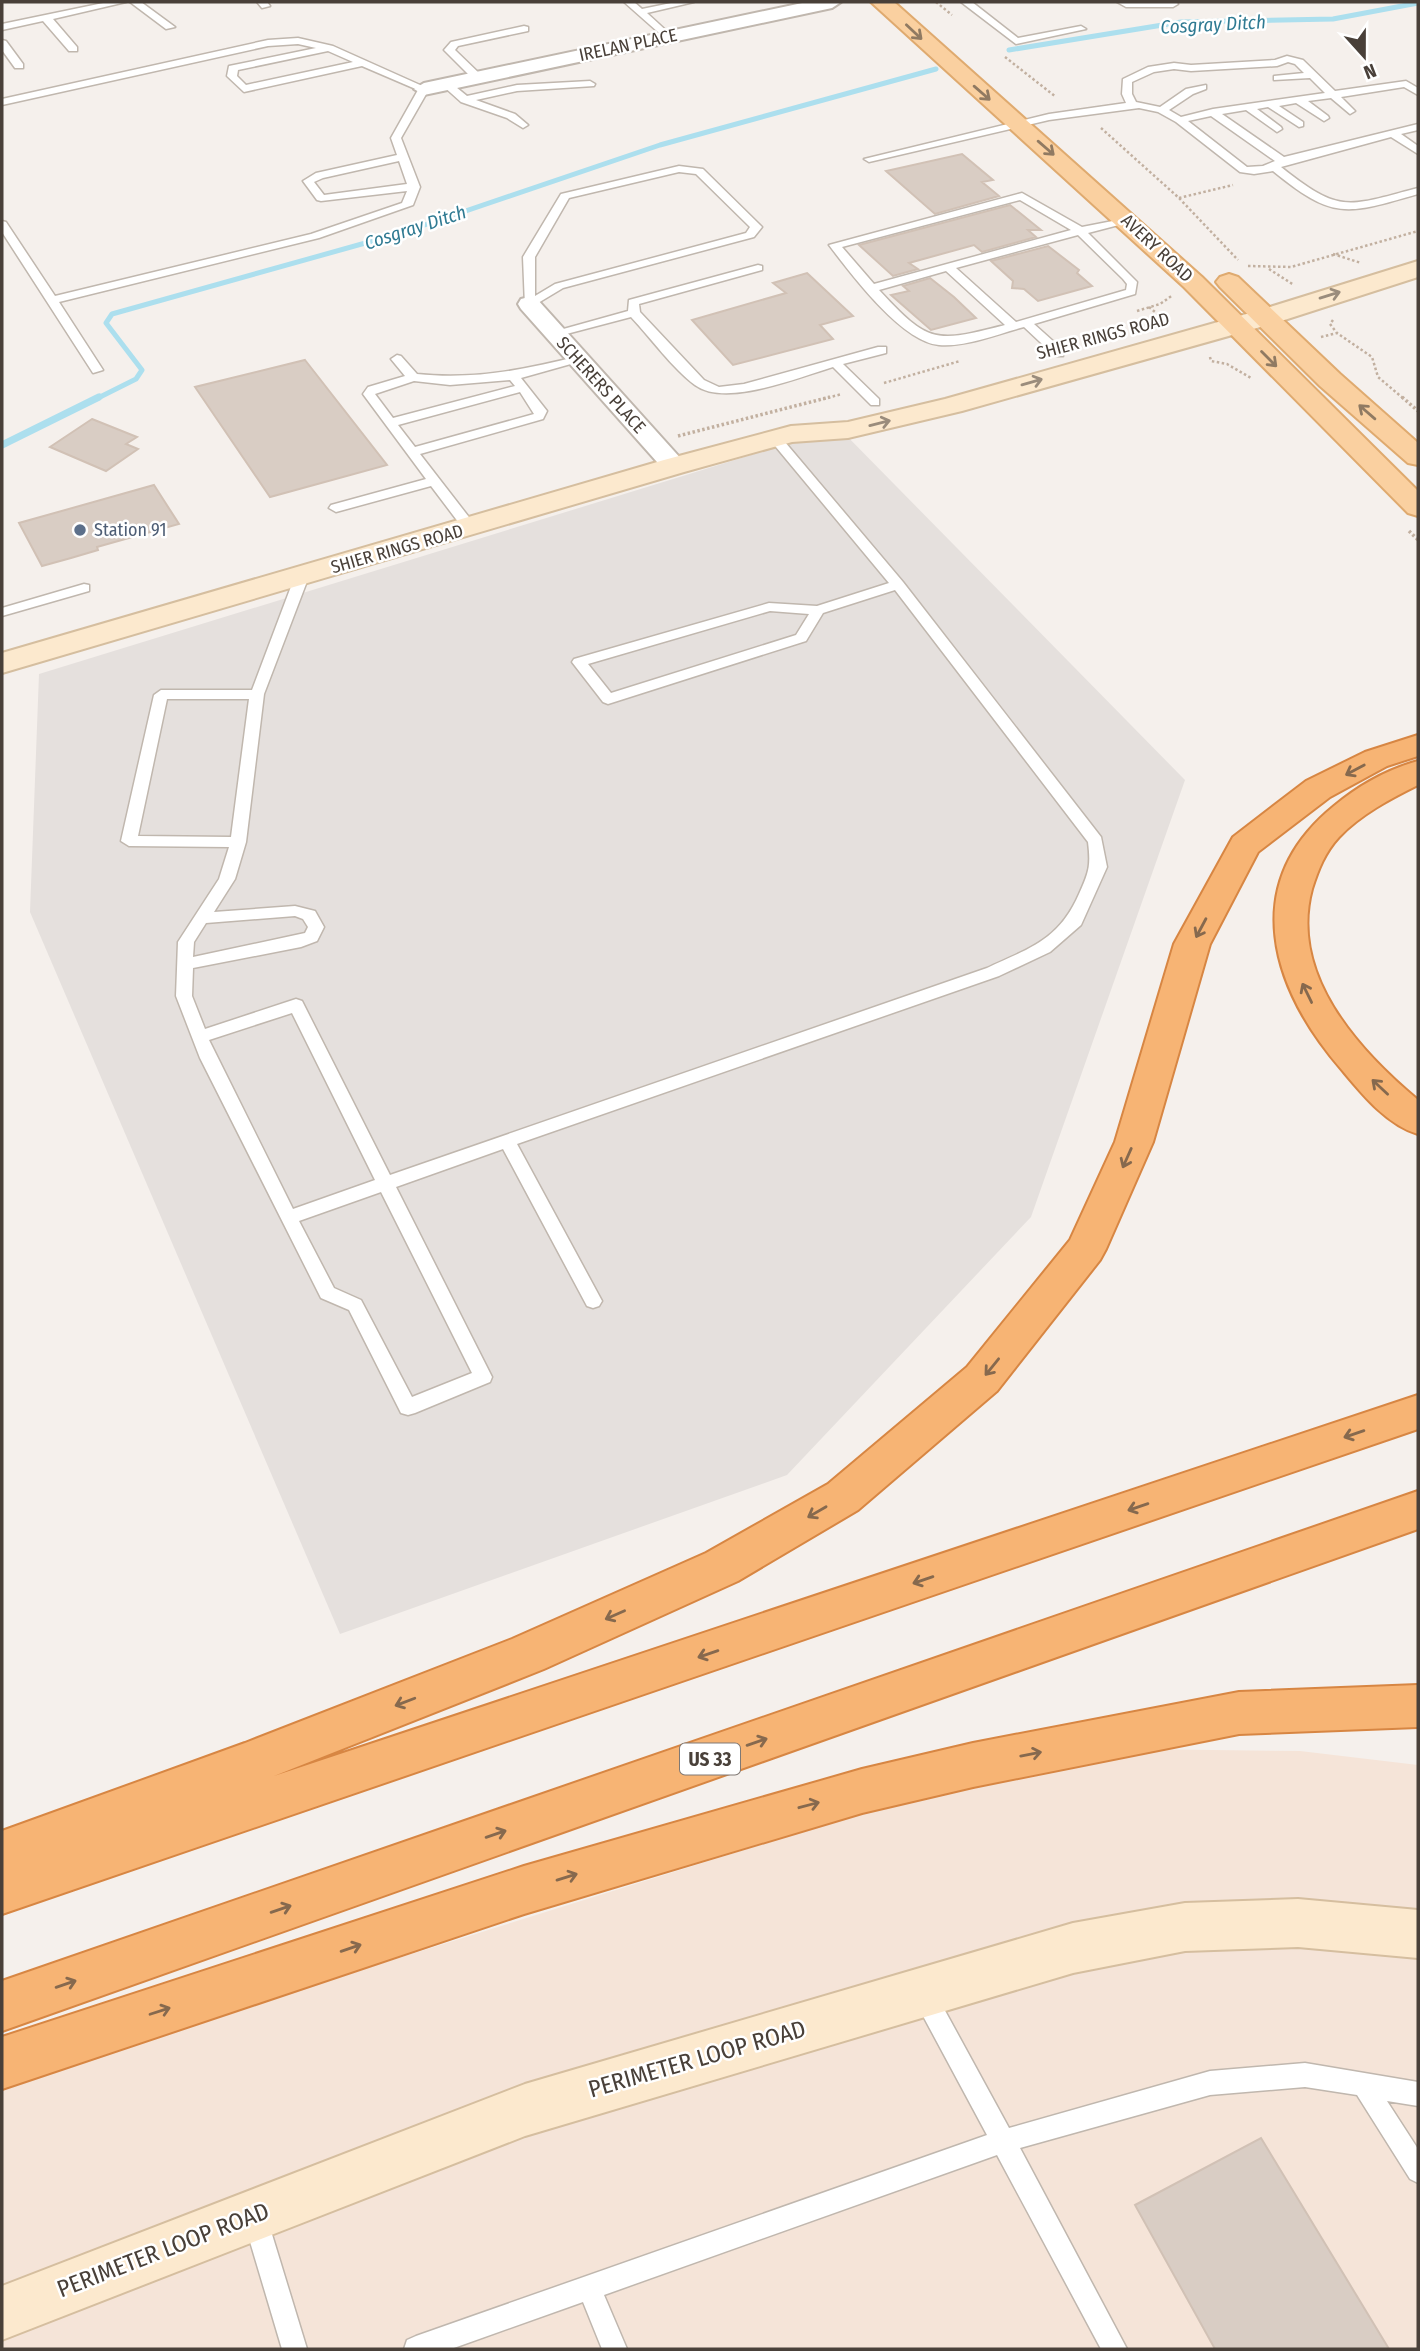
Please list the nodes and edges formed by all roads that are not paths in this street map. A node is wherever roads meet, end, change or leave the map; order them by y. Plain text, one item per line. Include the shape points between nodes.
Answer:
1 (121, 2) edge
2 (135, 2) edge
3 (629, 2) edge
4 (689, 2) edge
5 (832, 2) edge
6 (882, 2) edge
7 (966, 2) edge
8 (1122, 2) edge
9 (1170, 2) edge
10 (640, 12) junction
11 (46, 18) junction
12 (2, 27) edge
13 (170, 27) dead end
14 (524, 29) dead end
15 (1081, 29) dead end
16 (667, 37) junction
17 (2, 43) edge
18 (329, 47) junction
19 (73, 49) dead end
20 (362, 63) junction
21 (19, 66) dead end
22 (1311, 75) junction
23 (478, 78) junction
24 (1278, 78) dead end
25 (447, 85) junction
26 (590, 85) dead end
27 (1202, 87) dead end
28 (424, 89) junction
29 (1418, 92) edge
30 (1331, 95) junction
31 (1028, 99) dead end
32 (465, 100) junction
33 (1299, 100) junction
34 (2, 102) edge
35 (1270, 104) junction
36 (1132, 106) junction
37 (1248, 107) junction
38 (1161, 110) junction
39 (1350, 111) dead end
40 (1213, 112) junction
41 (1049, 117) junction
42 (1324, 118) dead end
43 (1180, 120) junction
44 (1072, 123) joint
45 (1018, 124) junction
46 (1299, 124) dead end
47 (523, 125) dead end
48 (1371, 125) dead end
49 (1418, 127) edge
50 (1278, 129) dead end
51 (1343, 131) dead end
52 (1390, 134) junction
53 (1318, 137) dead end
54 (1297, 142) dead end
55 (1360, 142) junction
56 (1334, 148) junction
57 (1418, 151) edge
58 (1313, 154) junction
59 (402, 157) junction
60 (869, 159) dead end
61 (1279, 164) junction
62 (414, 187) junction
63 (1418, 191) edge
64 (1128, 221) junction
65 (2, 224) edge
66 (1080, 231) junction
67 (1418, 248) edge
68 (1213, 267) dead end
69 (758, 268) dead end
70 (949, 268) junction
71 (1418, 269) edge
72 (872, 288) junction
73 (52, 300) junction
74 (529, 304) junction
75 (1238, 312) junction
76 (634, 313) junction
77 (1185, 313) dead end
78 (1026, 323) junction
79 (1013, 326) junction
80 (555, 333) junction
81 (882, 350) dead end
82 (1055, 350) junction
83 (397, 359) dead end
84 (579, 359) junction
85 (835, 363) junction
86 (97, 370) dead end
87 (977, 372) dead end
88 (513, 376) junction
89 (412, 377) junction
90 (522, 388) junction
91 (875, 402) junction
92 (919, 413) junction
93 (390, 423) junction
94 (783, 436) junction
95 (412, 452) junction
96 (1418, 457) edge
97 (674, 466) junction
98 (435, 481) junction
99 (1418, 507) edge
100 (336, 508) dead end
101 (470, 527) junction
102 (302, 576) junction
103 (898, 585) junction
104 (84, 588) dead end
105 (818, 610) junction
106 (2, 612) edge
107 (2, 663) edge
108 (257, 694) junction
109 (1418, 745) edge
110 (1418, 772) edge
111 (238, 842) junction
112 (202, 918) junction
113 (185, 964) junction
114 (200, 1037) junction
115 (1418, 1120) edge
116 (508, 1141) junction
117 (385, 1183) junction
118 (289, 1217) junction
119 (593, 1301) dead end
120 (1418, 1412) edge
121 (1418, 1510) edge
122 (1418, 1706) edge
123 (2, 1854) edge
124 (2, 1890) edge
125 (1418, 1934) edge
126 (922, 1993) junction
127 (2, 2006) edge
128 (2, 2063) edge
129 (1364, 2085) junction
130 (1418, 2094) edge
131 (1004, 2141) junction
132 (1418, 2171) edge
133 (254, 2215) junction
134 (589, 2288) junction
135 (2, 2313) edge
136 (455, 2343) edge
137 (295, 2349) edge
138 (416, 2349) edge
139 (615, 2349) edge
140 (1115, 2349) edge

1 - 11 lane
2 - 13 lane
3 - 10 lane
4 - 10 lane
5 - 16 street, IRELAN PLACE
6 -> 45 main road, AVERY ROAD
7 - 15 lane via 1016,41
8 - 9 lane
10 - 16 lane
11 - 12 lane
11 - 19 lane
14 - 23 lane via 455,44 449,50
16 - 23 street, IRELAN PLACE
17 - 21 lane
18 - 20 lane
18 - 20 lane via 233,68 232,76 244,89
18 - 34 lane via 298,41 268,43
20 - 28 lane
22 - 24 lane
22 - 30 lane
22 - 36 lane via 1299,62 1287,59 1152,69 1127,81 1126,94
23 - 25 street, IRELAN PLACE
25 - 28 street, IRELAN PLACE
25 - 32 lane
26 - 32 lane via 517,88
27 - 38 lane via 1190,89 1173,106
28 - 59 lane via 396,138
29 - 30 lane via 1406,84
30 - 33 lane
30 - 39 lane
31 - 41 main road
32 - 47 lane via 511,116
33 - 35 lane
33 - 42 lane
35 - 37 lane
35 - 46 lane
36 - 38 lane
36 - 44 lane
37 - 40 lane
37 - 50 lane
38 - 43 lane
40 - 43 lane
40 - 61 lane
41 - 44 main road
41 - 45 lane
43 - 61 lane via 1244,170 1255,172
45 - 60 lane
45 -> 64 main road, AVERY ROAD
48 - 52 lane
49 - 52 lane
51 - 55 lane
52 - 55 lane
52 - 57 lane
53 - 56 lane
54 - 58 lane
55 - 56 lane
56 - 58 lane
58 - 61 lane
59 - 62 lane
59 - 62 lane via 309,181 321,198 331,199 388,187
61 - 63 lane via 1320,200 1342,206 1361,206
62 - 73 lane via 407,205 315,236
64 - 66 lane
64 - 75 main road, AVERY ROAD
65 - 73 lane
66 - 70 lane
66 - 72 lane via 1022,195 835,246
66 - 78 lane via 1133,284 1131,292
67 - 75 main road, SHIER RINGS ROAD
68 - 75 main road, AVERY ROAD
69 - 76 lane via 633,302
70 - 72 lane
70 - 79 lane
75 -> 71 main road, SHIER RINGS ROAD
72 - 79 lane via 922,336 935,341
73 - 86 lane
74 - 74 lane via 559,286 750,235 756,227 699,171 679,169 565,196 529,257
74 - 80 street, SCHERERS PLACE
75 - 77 main road, SHIER RINGS ROAD
75 - 82 main road
92 -> 75 main road, SHIER RINGS ROAD
96 -> 75 main road, AVERY ROAD via 1330,380
75 -> 99 main road, AVERY ROAD
76 - 80 lane
76 - 85 lane via 700,383 717,391 745,388
78 - 79 lane
78 - 82 lane
80 - 84 street, SCHERERS PLACE
81 - 85 lane
82 - 92 main road via 945,390
83 - 89 lane
84 - 88 lane
84 - 97 street, SCHERERS PLACE
85 - 91 lane
87 - 91 main road, SHIER RINGS ROAD
88 - 89 lane via 450,381
88 - 90 lane
89 - 93 lane via 369,394
90 - 93 lane
90 - 95 lane via 541,411 540,416
91 - 94 main road, SHIER RINGS ROAD
94 -> 92 main road, SHIER RINGS ROAD via 848,430
93 - 95 lane
94 - 97 main road, SHIER RINGS ROAD
94 - 103 lane
95 - 98 lane
97 - 101 main road, SHIER RINGS ROAD
98 - 100 lane
98 - 101 lane
101 - 102 main road, SHIER RINGS ROAD
102 - 107 main road, SHIER RINGS ROAD
102 - 108 lane
103 - 105 lane
103 - 116 lane via 1096,841 1099,867 1075,920 1044,948 993,972
104 - 106 lane
105 - 105 lane via 769,607 579,662 608,699 801,638
108 - 111 lane
108 - 111 lane via 161,695 129,841
109 -> 123 highway via 1376,759 1318,789 1245,845 1192,944 1134,1142 1086,1250 982,1379 843,1497 722,1567 528,1654
115 -> 110 highway via 1343,1051 1313,1007 1296,971 1289,934 1291,899 1301,867 1320,835 1349,808
111 - 112 lane via 227,879
112 - 113 lane via 186,942
112 - 113 lane via 295,911 309,915 316,927 311,937 295,943
113 - 114 lane via 184,996
114 - 117 lane via 296,1006
114 - 118 lane
116 - 117 lane
116 - 119 lane
117 - 118 lane
117 - 118 lane via 483,1377 408,1407 355,1305 327,1293
120 -> 124 highway
127 -> 121 highway, US 33
128 -> 122 highway via 524,1890 863,1791 1239,1713
125 - 126 main road, PERIMETER LOOP ROAD via 1298,1923 1185,1927 1073,1948
126 - 131 lane
126 - 133 main road, PERIMETER LOOP ROAD via 525,2110
129 - 130 lane
129 - 131 lane via 1305,2075 1210,2083
129 - 132 lane
131 - 134 lane
131 - 140 lane
133 - 135 main road, PERIMETER LOOP ROAD
133 - 137 lane
134 - 136 lane
134 - 139 lane
136 - 138 lane

